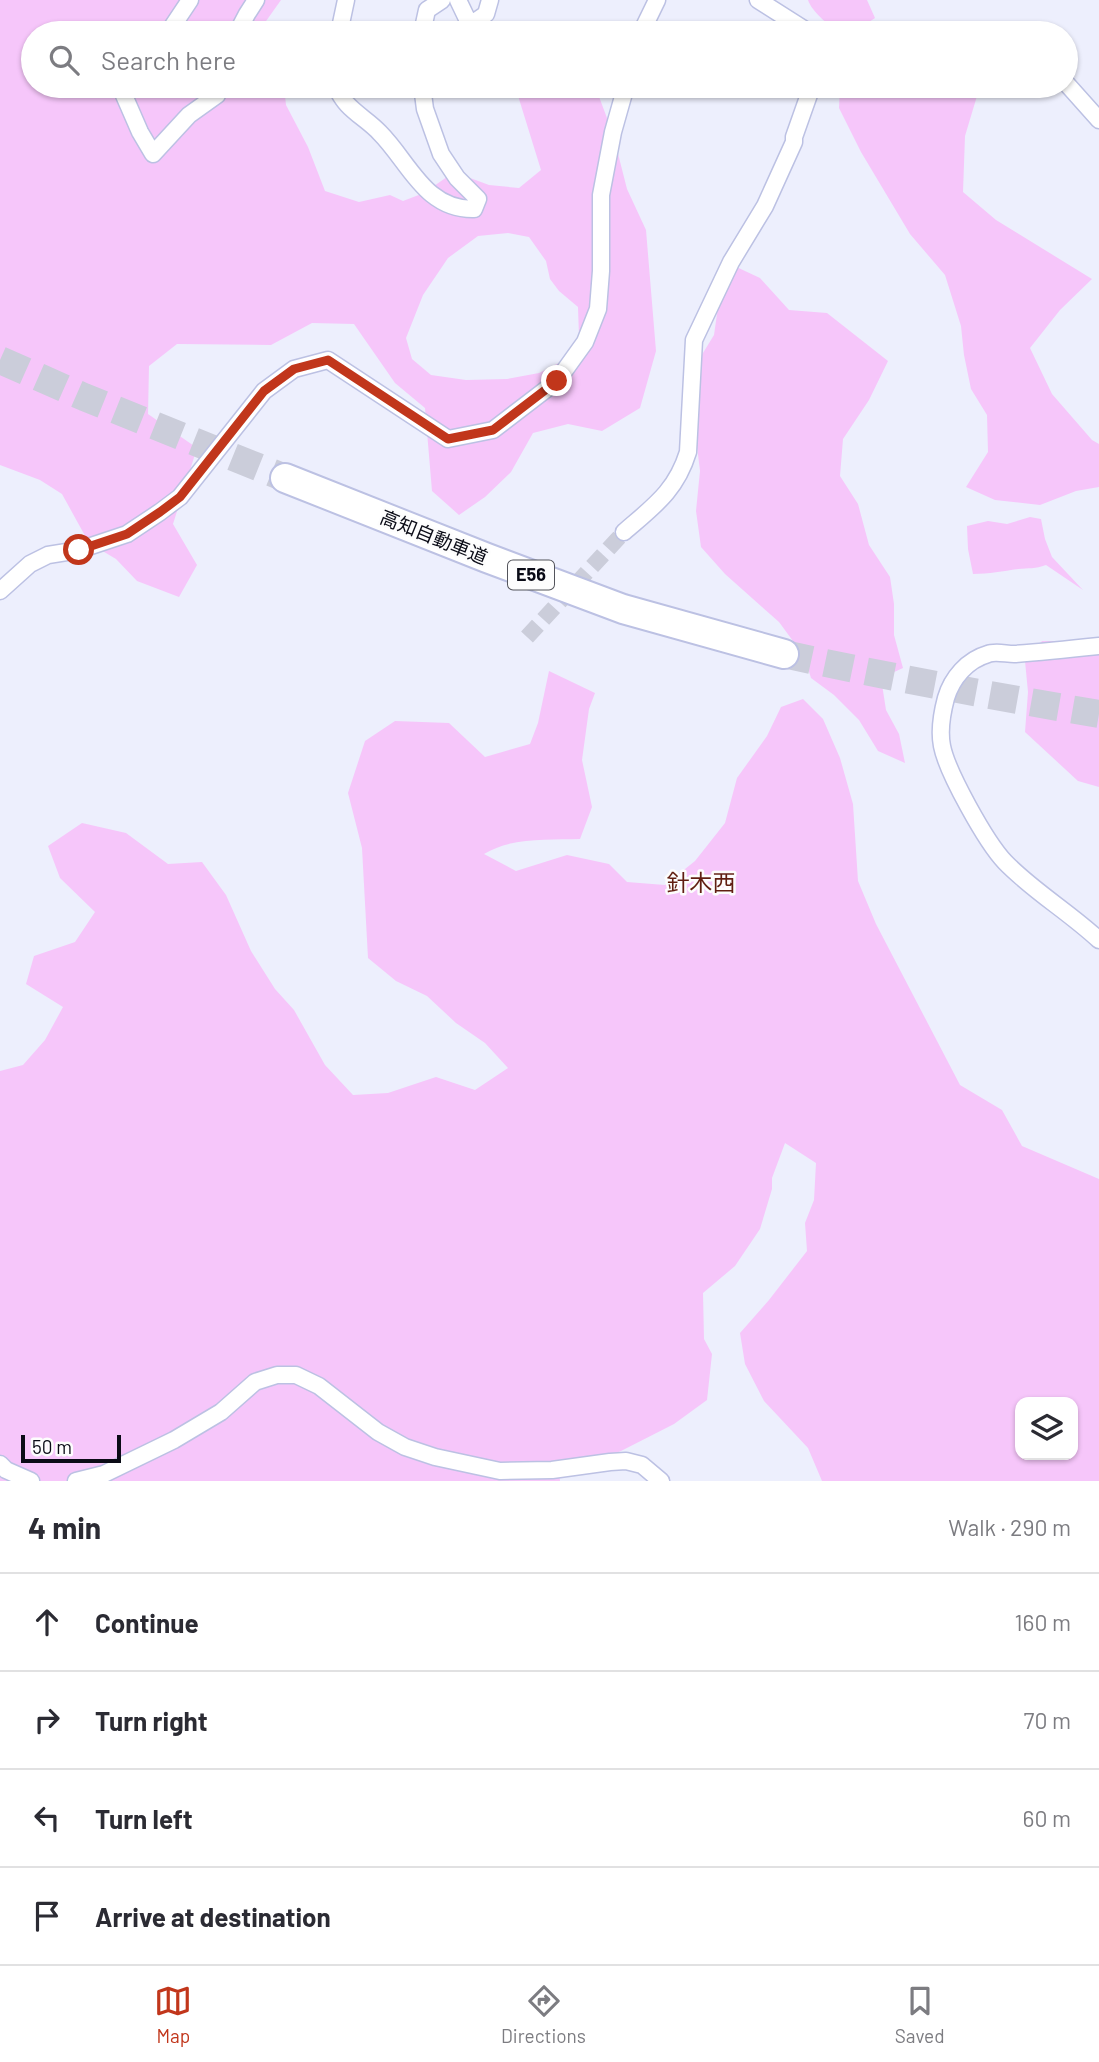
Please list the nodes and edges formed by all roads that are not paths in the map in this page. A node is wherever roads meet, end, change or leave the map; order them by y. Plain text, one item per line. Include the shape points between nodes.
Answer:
1 (190, 0) edge
2 (256, 0) edge
3 (346, 0) edge
4 (442, 0) edge
5 (458, 0) edge
6 (490, 0) edge
7 (657, 0) edge
8 (758, 0) edge
9 (176, 21) edge
10 (243, 21) edge
11 (342, 21) edge
12 (425, 21) edge
13 (468, 21) edge
14 (476, 21) edge
15 (647, 21) edge
16 (791, 21) edge
17 (1078, 96) edge
18 (125, 98) edge
19 (214, 98) edge
20 (342, 98) edge
21 (424, 98) edge
22 (623, 98) edge
23 (808, 98) edge
24 (1099, 120) edge
25 (285, 478) tunnel mouth
26 (624, 532) tunnel mouth
27 (0, 591) edge
28 (1099, 646) edge
29 (784, 654) tunnel mouth
30 (1099, 940) edge
31 (0, 1464) edge
32 (32, 1481) edge
33 (76, 1481) edge
34 (661, 1481) edge

1 - 9 street
2 - 10 street
3 - 11 street
4 - 12 street via 427,10
5 - 13 street
6 - 14 street via 486,14
7 - 15 street
8 - 16 street
17 - 24 street
18 - 19 street via 153,154 188,115
20 - 21 street via 383,136 419,184 439,199 474,209 478,199 441,154
22 - 27 street via 601,195 598,309 585,342 557,381 493,430 448,439 328,360 294,369 264,391 180,497 127,534 30,564
23 - 26 street via 765,206 731,262 694,340 684,463 666,496
25 - 29 highway, 高知自動車道 / E56 via 623,609
28 - 30 street via 989,653 962,668 942,712 941,743 972,812 999,854
31 - 32 street
33 - 34 street via 104,1474 174,1440 221,1412 254,1382 277,1375 296,1375 319,1386 378,1432 435,1457 500,1471 626,1461 642,1465

